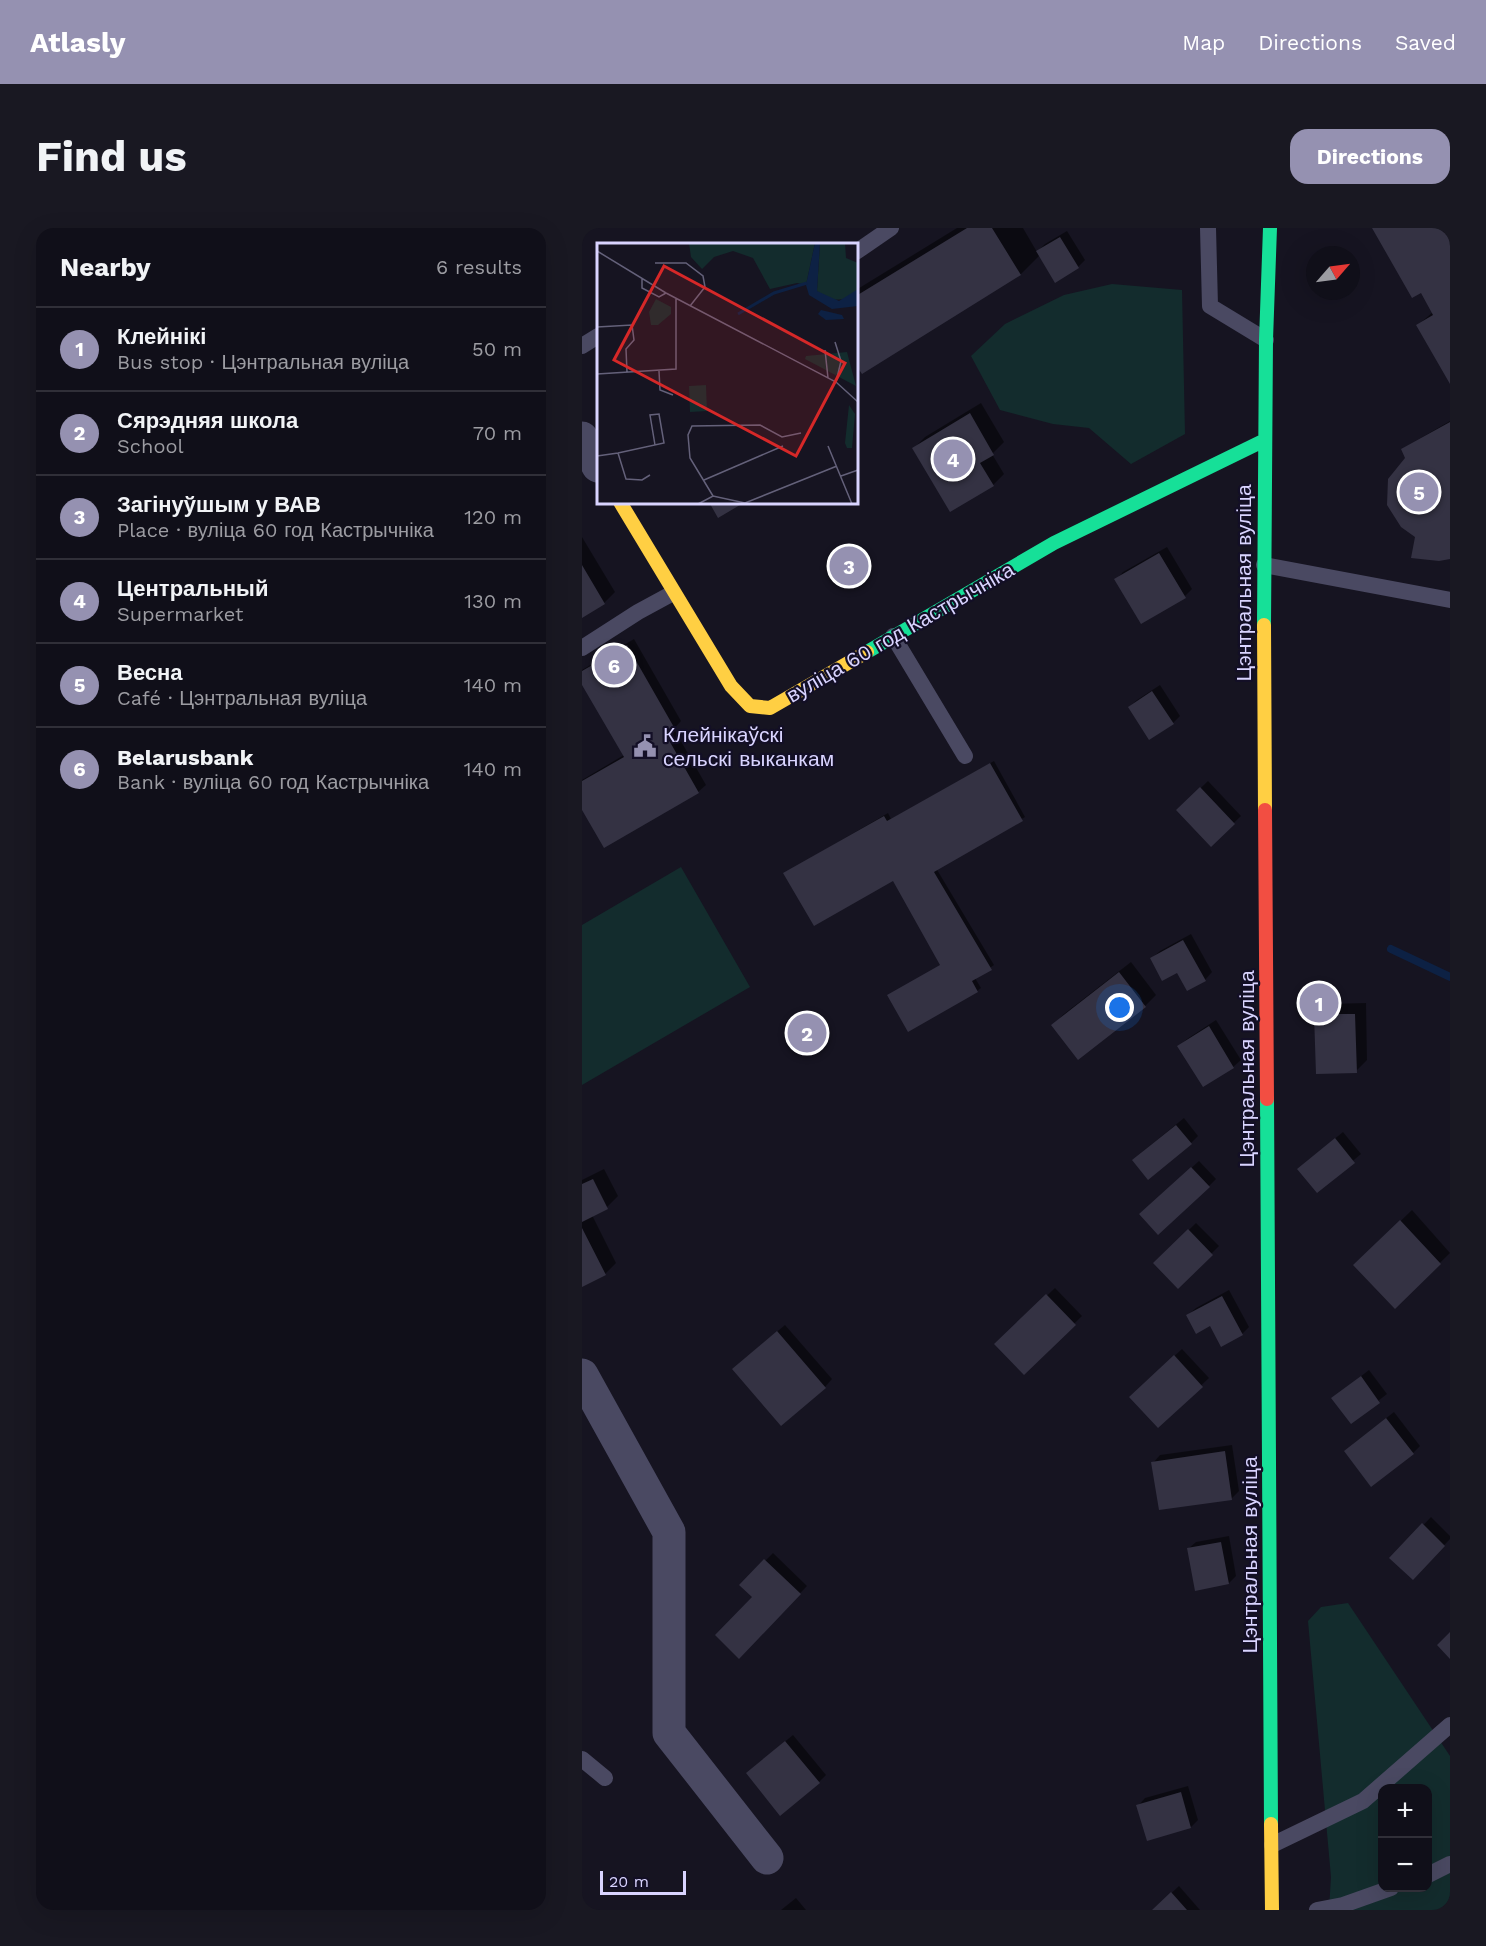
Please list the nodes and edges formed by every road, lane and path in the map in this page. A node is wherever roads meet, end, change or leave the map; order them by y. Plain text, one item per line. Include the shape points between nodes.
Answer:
1 (891, 228) edge
2 (1208, 228) edge
3 (1270, 228) edge
4 (858, 251) edge
5 (597, 337) edge
6 (1266, 340) junction
7 (582, 346) edge
8 (582, 438) edge
9 (1264, 440) junction
10 (597, 464) edge
11 (621, 504) edge
12 (1264, 565) junction
13 (674, 593) junction
14 (1450, 600) edge
15 (894, 636) junction
16 (582, 648) edge
17 (965, 756) dead end
18 (582, 1375) edge
19 (1450, 1725) edge
20 (582, 1759) edge
21 (605, 1778) dead end
22 (1272, 1845) junction
23 (767, 1858) dead end
24 (1450, 1864) edge
25 (1432, 1873) edge
26 (1378, 1892) edge
27 (1272, 1910) edge
28 (1317, 1910) edge

1 - 4 lane
2 - 6 lane via 1210,306
3 - 6 street, Цэнтральная вуліца
5 - 7 lane
6 - 9 street, Цэнтральная вуліца
8 - 10 street
9 - 12 street, Цэнтральная вуліца
9 - 15 street, вуліца 60 год Кастрычніка via 1054,543
11 - 13 street, вуліца 60 год Кастрычніка
12 - 14 lane
12 - 22 street, Цэнтральная вуліца
13 - 15 street, вуліца 60 год Кастрычніка via 730,686 750,706 770,708
13 - 16 lane
15 - 17 lane
18 - 23 street via 669,1532 669,1733
19 - 22 lane via 1363,1801
20 - 21 lane
22 - 27 street, Цэнтральная вуліца
24 - 25 lane
26 - 28 lane

